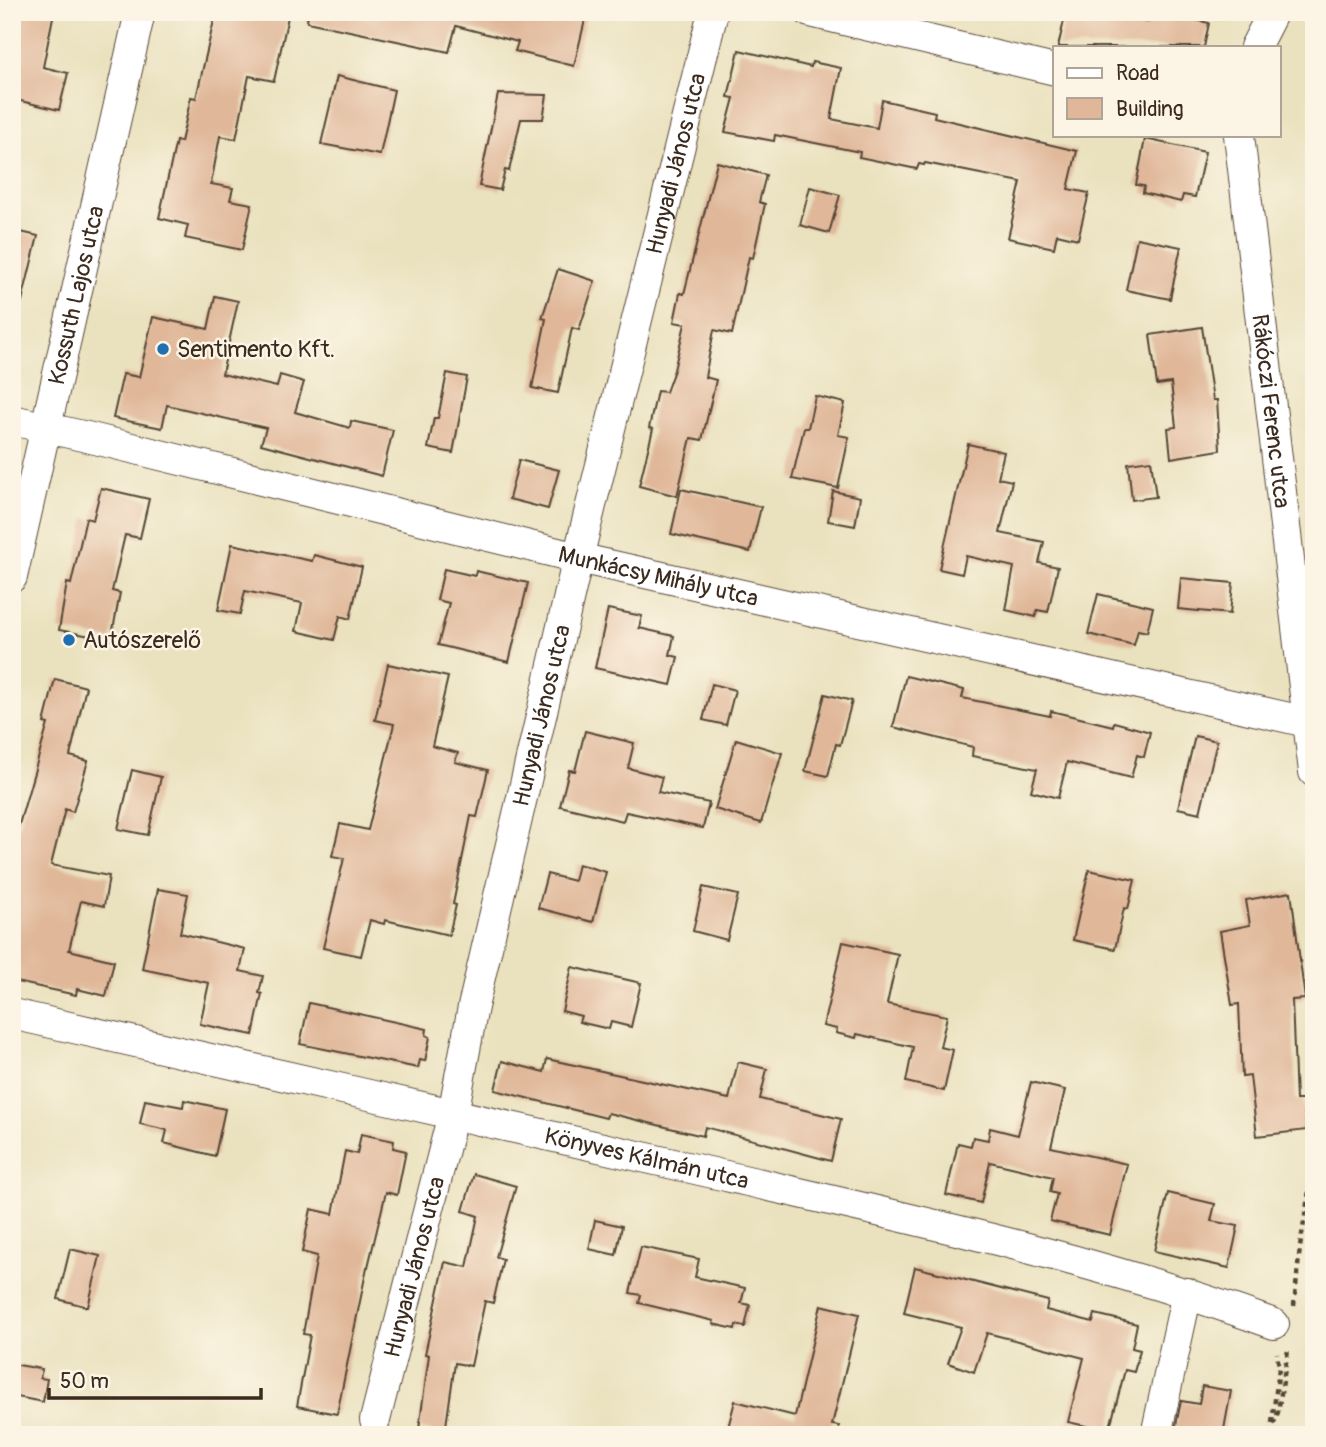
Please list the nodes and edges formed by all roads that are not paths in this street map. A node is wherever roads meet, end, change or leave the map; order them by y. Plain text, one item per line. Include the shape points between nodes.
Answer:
1 (140, 12) edge
2 (713, 12) edge
3 (810, 12) edge
4 (1273, 12) edge
5 (1256, 46) edge
6 (1053, 70) edge
7 (1239, 136) edge
8 (12, 420) edge
9 (45, 427) junction
10 (578, 558) junction
11 (12, 577) edge
12 (1307, 722) junction
13 (1314, 772) edge
14 (12, 1014) edge
15 (453, 1114) junction
16 (1187, 1293) junction
17 (1286, 1324) road end
18 (375, 1420) dead end
19 (1156, 1435) edge

1 - 9 street, Kossuth Lajos utca
2 - 10 street, Hunyadi János utca
3 - 6 street
4 - 5 street
7 - 12 street, Rákóczi Ferenc utca
8 - 9 street, Munkácsy Mihály utca
9 - 10 street, Munkácsy Mihály utca
9 - 11 street, Kossuth Lajos utca
10 - 12 street, Munkácsy Mihály utca
10 - 15 street, Hunyadi János utca via 473,1007
12 - 13 street, Rákóczi Ferenc utca
14 - 15 street, Könyves Kálmán utca
15 - 16 street, Könyves Kálmán utca via 857,1207 1113,1270
15 - 18 street, Hunyadi János utca
16 - 17 street, Könyves Kálmán utca
16 - 19 street

